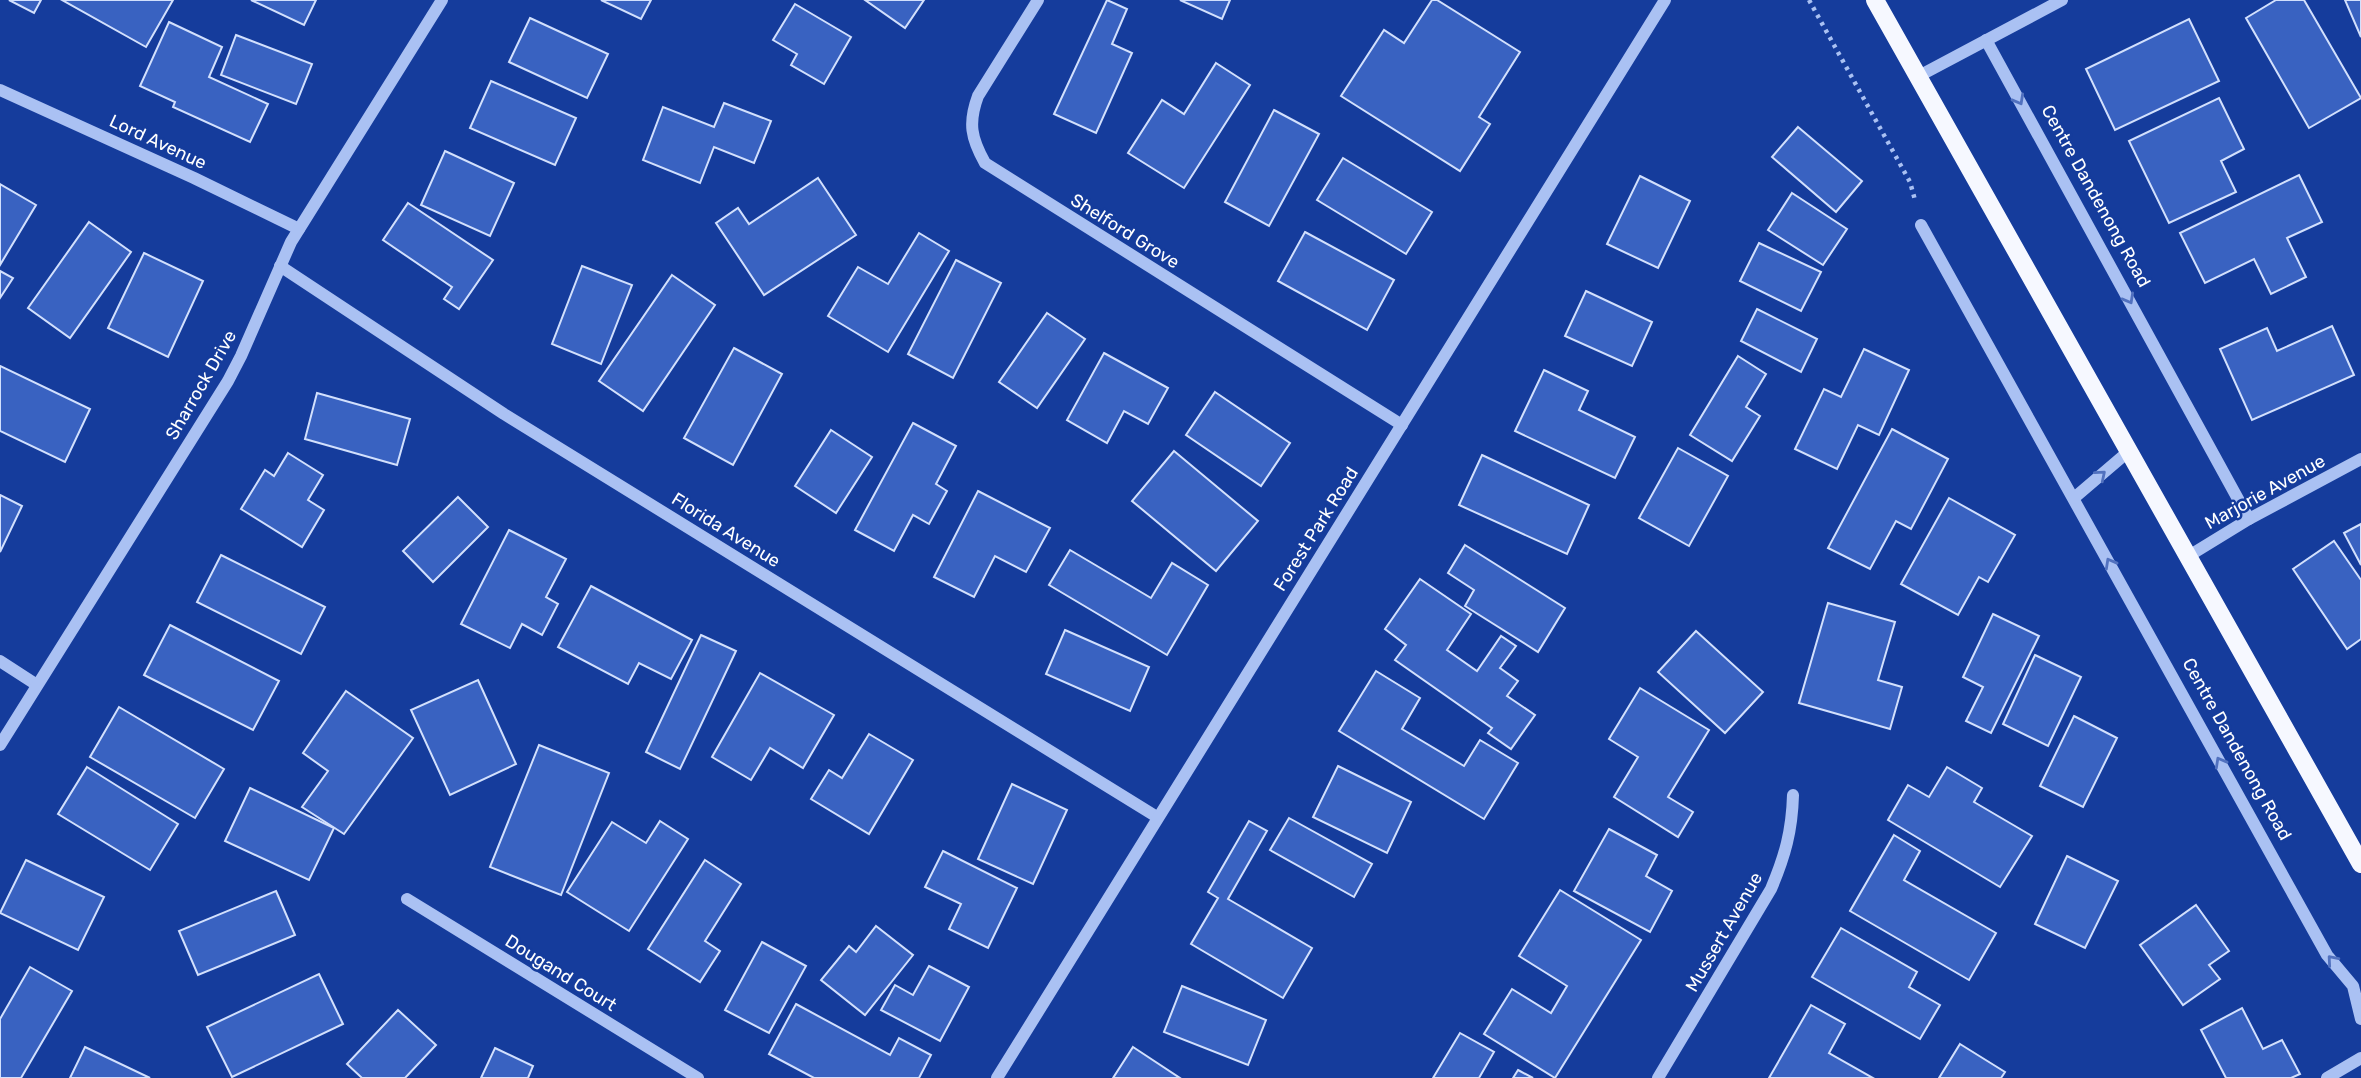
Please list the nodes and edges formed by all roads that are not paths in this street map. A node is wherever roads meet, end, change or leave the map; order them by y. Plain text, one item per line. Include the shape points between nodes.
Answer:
1 (442, 0) edge
2 (1038, 0) edge
3 (1665, 0) edge
4 (1875, 0) edge
5 (2062, 0) edge
6 (1986, 40) junction
7 (1917, 77) junction
8 (0, 90) edge
9 (1921, 225) road end
10 (299, 229) junction
11 (280, 266) junction
12 (1402, 425) junction
13 (2129, 451) junction
14 (2361, 459) edge
15 (2074, 498) junction
16 (2249, 519) junction
17 (2187, 558) junction
18 (0, 662) edge
19 (37, 685) junction
20 (0, 745) edge
21 (1793, 795) dead end
22 (1157, 817) junction
23 (2361, 864) edge
24 (407, 898) dead end
25 (2361, 1019) edge
26 (2361, 1058) edge
27 (1664, 1076) edge
28 (698, 1078) edge
29 (997, 1078) edge
30 (2326, 1078) edge

1 - 10 street, Sharrock Drive
2 - 12 street, Shelford Grove via 972,113 976,146 985,163
3 - 12 street, Forest Park Road
4 - 7 main road
5 - 6 street
6 - 7 street
6 -> 16 street, Centre Dandenong Road
7 - 13 main road
8 - 10 street, Lord Avenue
9 - 15 street, Centre Dandenong Road
10 - 11 street, Sharrock Drive
11 - 19 street, Sharrock Drive via 228,381
11 - 22 street, Florida Avenue via 494,407
12 - 22 street, Forest Park Road
15 -> 13 street
13 - 17 main road
14 - 16 street, Marjorie Avenue
25 -> 15 street, Centre Dandenong Road via 2353,986 2327,955
16 - 17 street, Marjorie Avenue
17 - 23 main road
18 - 19 street
19 - 20 street, Sharrock Drive
21 - 27 street, Mussert Avenue via 1784,859 1771,889
22 - 29 street, Forest Park Road
24 - 28 street, Dougand Court
26 - 30 street

